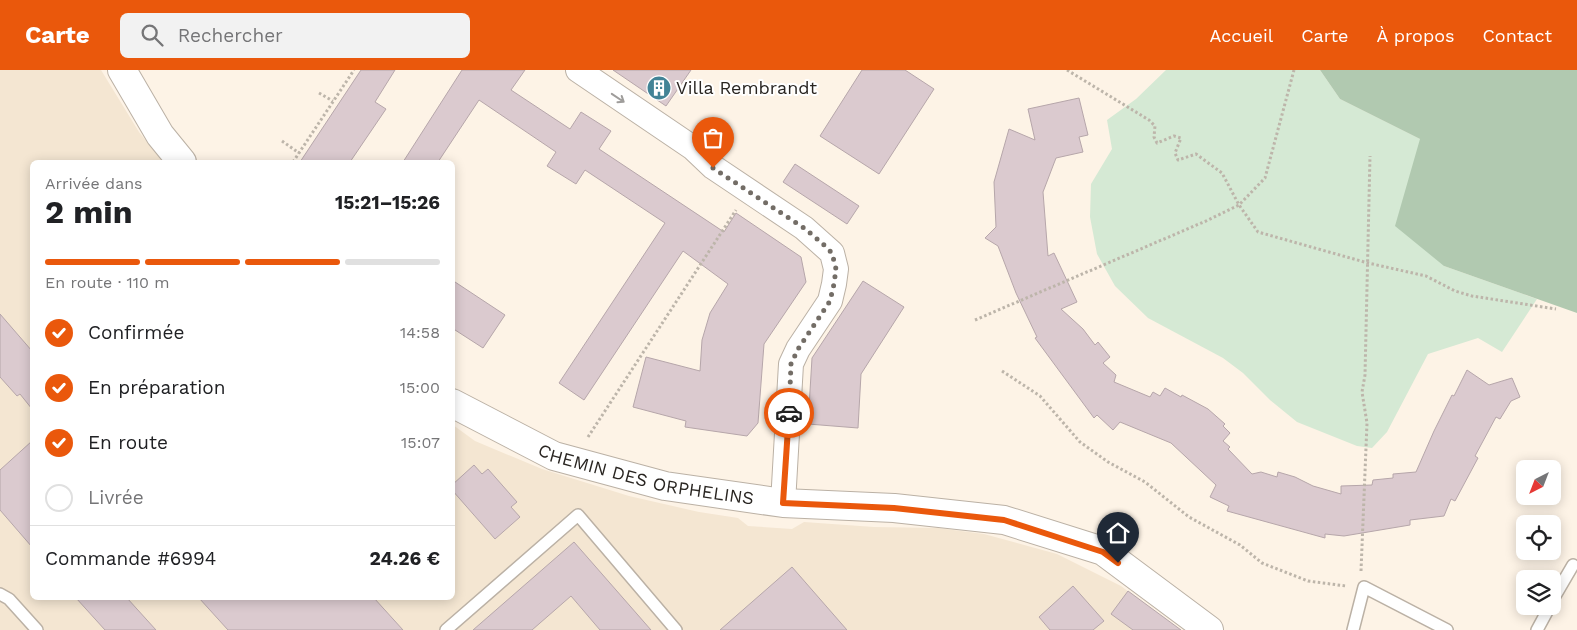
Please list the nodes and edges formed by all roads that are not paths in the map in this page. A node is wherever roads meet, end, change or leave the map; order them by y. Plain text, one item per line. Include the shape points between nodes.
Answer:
1 (122, 70) edge
2 (578, 70) edge
3 (180, 160) edge
4 (455, 405) edge
5 (783, 503) junction
6 (1573, 565) dead end
7 (1561, 586) edge
8 (0, 594) edge
9 (1545, 615) edge
10 (38, 630) edge
11 (446, 630) edge
12 (676, 630) edge
13 (1209, 630) edge
14 (1354, 630) edge
15 (1447, 630) edge
16 (1537, 630) edge

1 - 3 street via 160,135
2 -> 5 street via 693,148 713,168 804,228 832,253 836,269 830,301 791,364
4 - 5 street, CHEMIN DES ORPHELINS via 554,456 665,486
5 - 13 street, CHEMIN DES ORPHELINS via 894,508 1004,520 1103,552
6 - 7 lane
8 - 10 lane via 9,598
9 - 16 lane
11 - 12 lane via 578,515
14 - 15 lane via 1364,587

